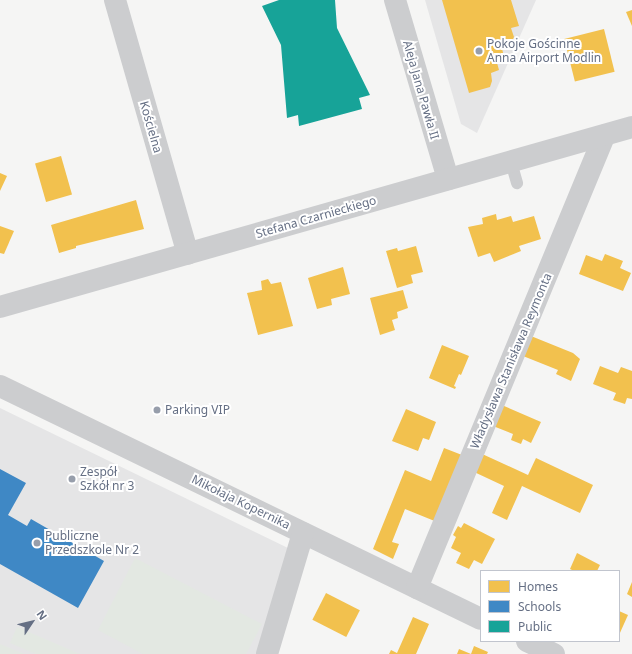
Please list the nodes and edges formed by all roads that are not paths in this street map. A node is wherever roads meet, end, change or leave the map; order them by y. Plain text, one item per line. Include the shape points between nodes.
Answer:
1 (115, 0) edge
2 (395, 0) edge
3 (632, 127) edge
4 (605, 135) junction
5 (511, 162) junction
6 (448, 180) junction
7 (517, 183) dead end
8 (188, 254) junction
9 (0, 307) edge
10 (0, 386) edge
11 (303, 533) junction
12 (417, 588) junction
13 (480, 619) edge
14 (529, 642) edge
15 (267, 654) edge
16 (554, 654) edge

1 - 8 street, Kościelna
2 - 6 street, Aleja Jana Pawła II
3 - 4 street, Stefana Czarnieckiego
4 - 5 street, Stefana Czarnieckiego
4 - 12 street, Władysława Stanisława Reymonta
5 - 6 street, Stefana Czarnieckiego
5 - 7 lane
6 - 8 street, Stefana Czarnieckiego
8 - 9 street, Stefana Czarnieckiego
10 - 11 street, Mikołaja Kopernika
11 - 12 street, Mikołaja Kopernika
11 - 15 street
12 - 13 street, Mikołaja Kopernika
14 - 16 street

